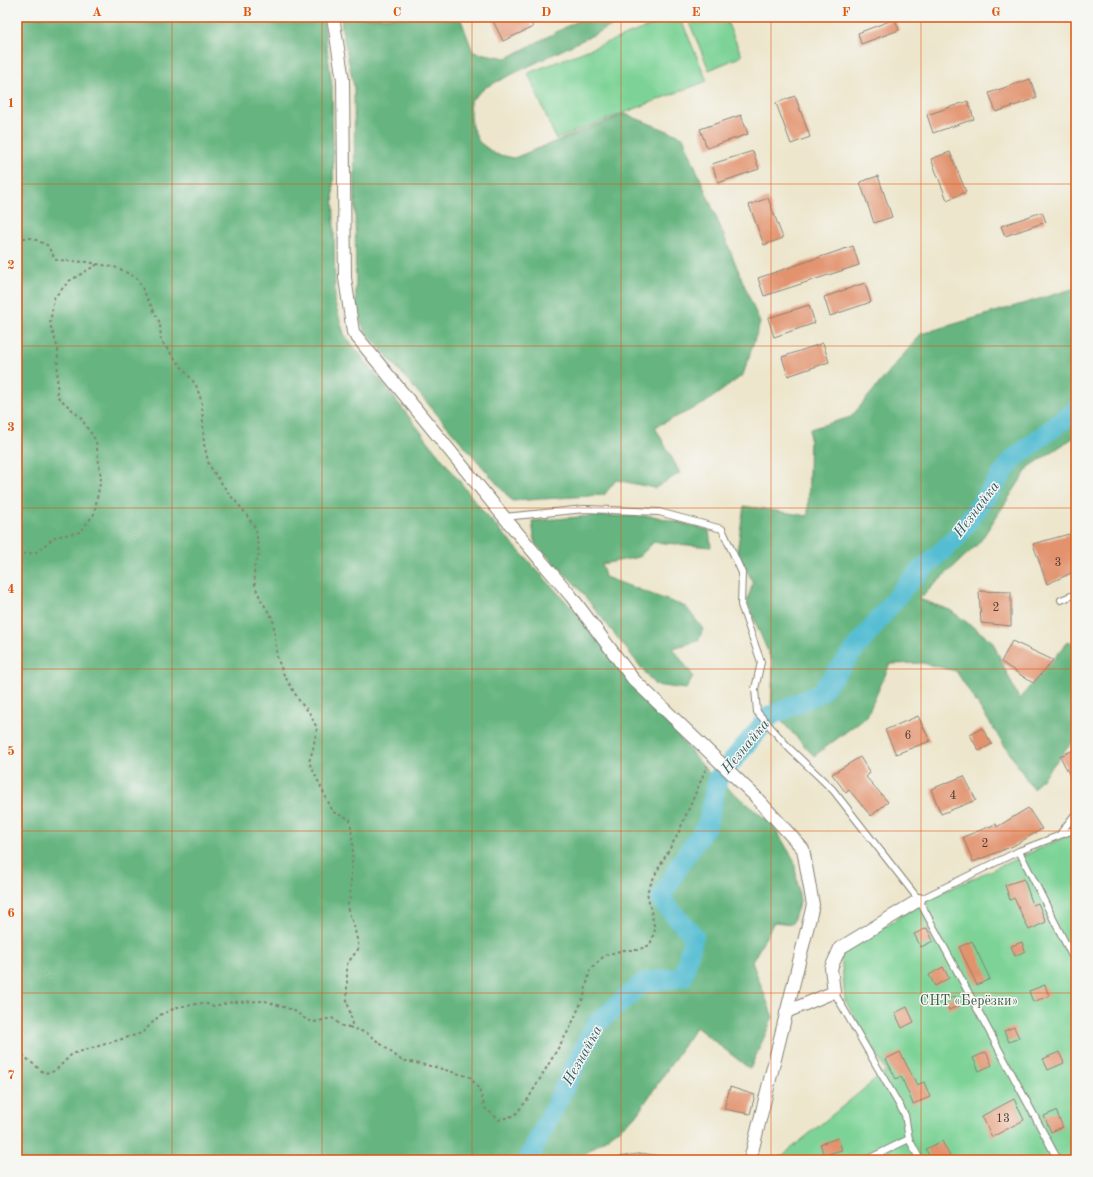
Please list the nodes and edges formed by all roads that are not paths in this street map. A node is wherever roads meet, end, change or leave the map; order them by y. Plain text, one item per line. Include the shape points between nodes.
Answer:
1 (333, 17) edge
2 (504, 517) junction
3 (1076, 594) edge
4 (1062, 600) dead end
5 (1076, 813) edge
6 (1076, 829) edge
7 (1060, 834) junction
8 (1019, 851) junction
9 (919, 900) junction
10 (1076, 964) edge
11 (834, 992) junction
12 (786, 1012) junction
13 (910, 1139) junction
14 (622, 1160) edge
15 (663, 1160) edge
16 (750, 1160) edge
17 (866, 1160) edge
18 (920, 1160) edge
19 (1058, 1160) edge

1 - 2 street via 343,80 345,278 353,332
2 - 9 lane via 584,509 659,512 722,530 742,573 741,605 761,662 755,688 757,712 790,749 833,790
2 - 12 street via 571,596 633,679 754,795 803,849 813,905
3 - 4 lane
5 - 7 lane
6 - 7 lane
7 - 8 lane
8 - 9 lane
8 - 10 lane
9 - 11 street via 840,948 831,968
9 - 19 lane
11 - 12 street
11 - 13 lane via 905,1116
12 - 16 street
13 - 17 lane
13 - 18 lane
14 - 15 lane via 643,1157

